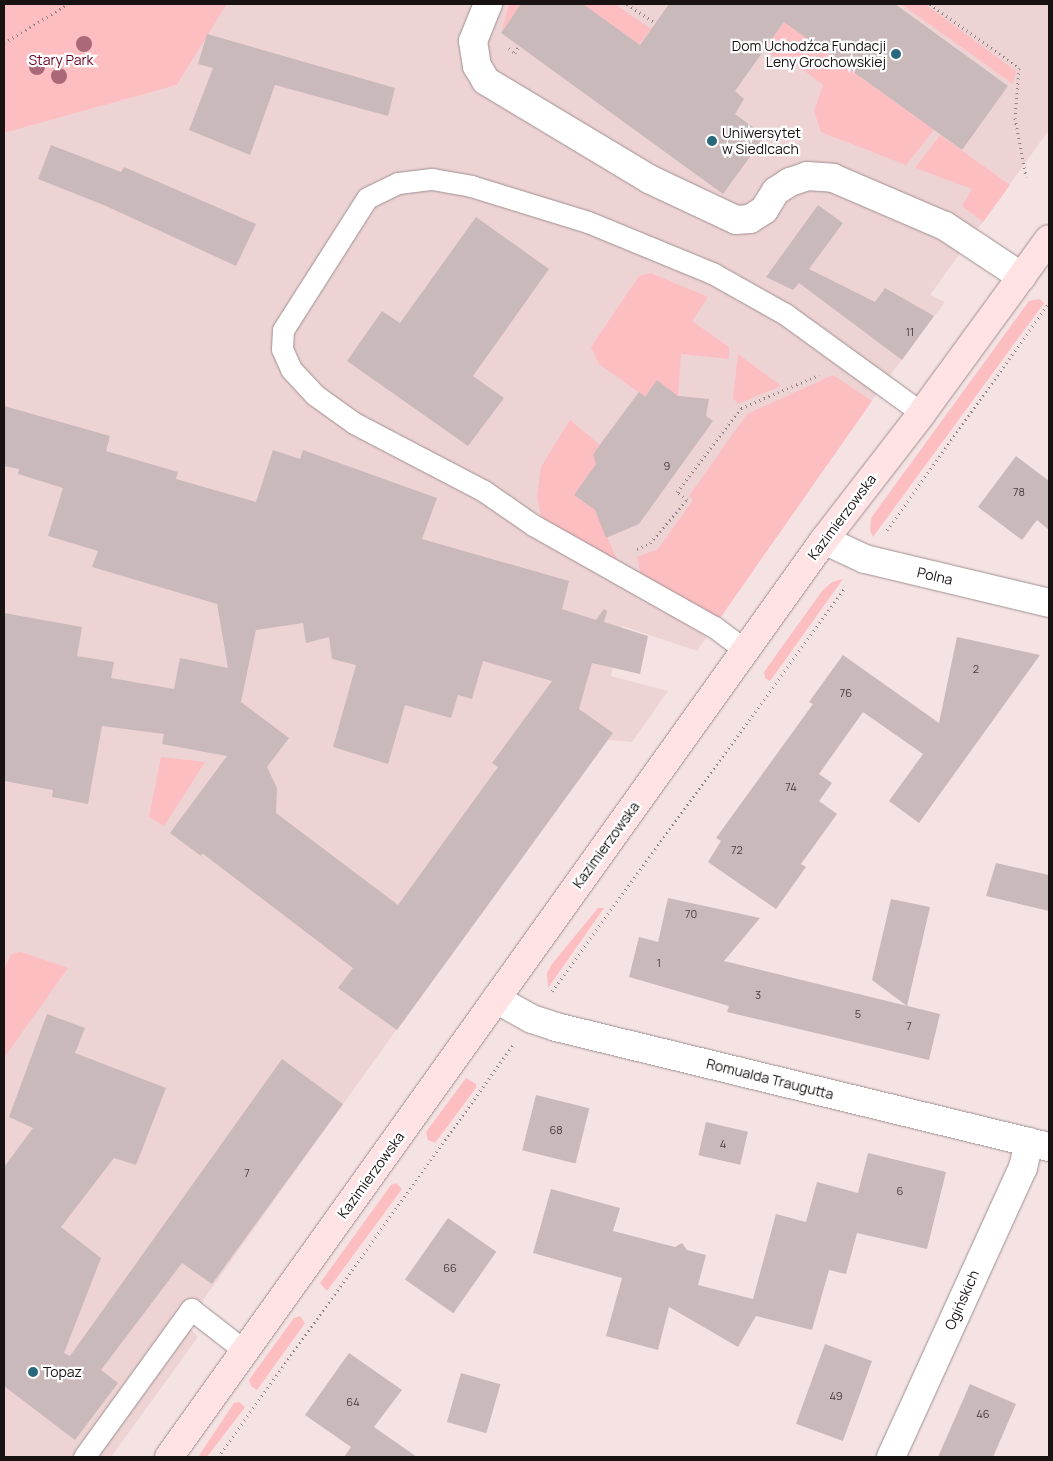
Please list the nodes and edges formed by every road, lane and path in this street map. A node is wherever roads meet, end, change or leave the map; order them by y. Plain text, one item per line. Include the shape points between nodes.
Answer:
1 (68, 4) edge
2 (488, 4) edge
3 (627, 4) edge
4 (930, 4) edge
5 (655, 23) dead end
6 (4, 43) edge
7 (1026, 177) dead end
8 (1049, 238) edge
9 (1022, 277) junction
10 (1049, 303) edge
11 (849, 362) junction
12 (922, 413) junction
13 (824, 540) junction
14 (866, 559) junction
15 (618, 573) junction
16 (1049, 603) edge
17 (745, 650) junction
18 (496, 999) junction
19 (532, 1019) junction
20 (490, 1078) dead end
21 (1039, 1144) edge
22 (245, 1351) junction
23 (84, 1457) edge
24 (169, 1457) edge
25 (218, 1457) edge
26 (891, 1457) edge

1 - 6 path
2 - 9 street via 473,41 477,66 486,81 649,179 736,220 750,219 764,210 776,191 790,182 807,176 832,178 945,226
3 - 5 path
4 - 7 path via 1019,68 1015,118
8 - 9 main road, Kazimierzowska
9 - 12 main road, Kazimierzowska
10 - 14 path
11 - 12 lane
11 - 15 path via 741,408 677,492 686,500 650,543 629,553
11 - 15 lane via 784,314 714,274 588,222 471,186 432,179 398,183 367,198 283,330 282,349 291,369 315,395 354,423 484,491 532,524
12 - 13 main road, Kazimierzowska
13 - 14 street, Polna
13 - 17 main road, Kazimierzowska
14 - 16 street, Polna
14 - 19 path
15 - 17 lane via 714,627
17 - 18 main road, Kazimierzowska
18 - 19 street, Romualda Traugutta
18 - 22 main road, Kazimierzowska
19 - 21 street, Romualda Traugutta
20 - 25 path
21 - 26 street, Ogińskich via 1023,1168
22 - 23 lane via 191,1309
22 - 24 main road, Kazimierzowska

